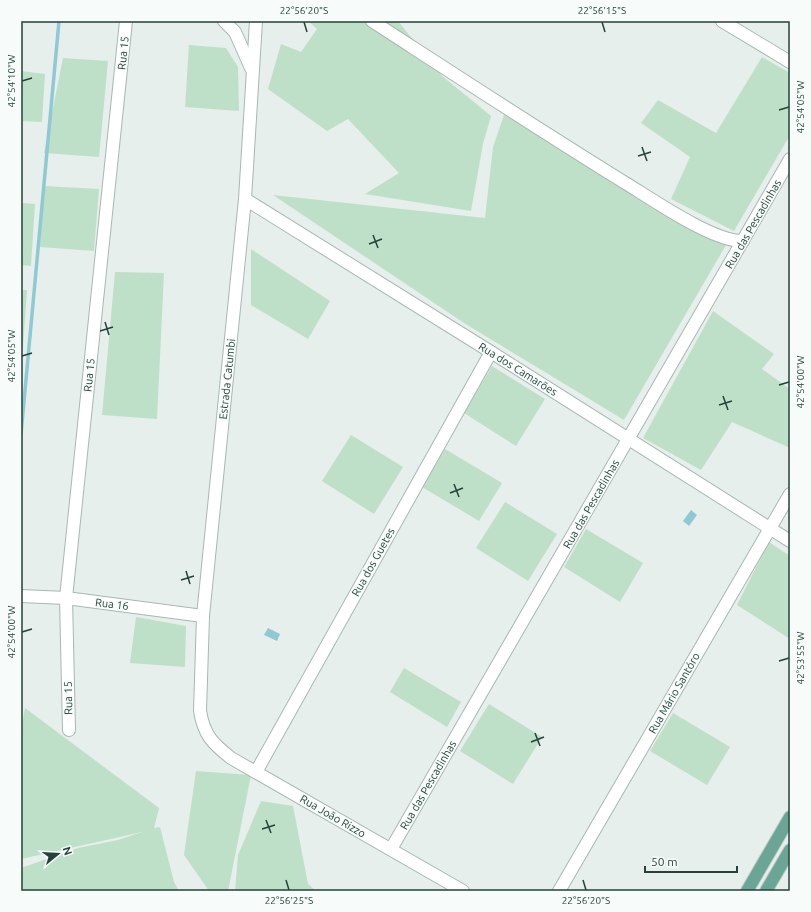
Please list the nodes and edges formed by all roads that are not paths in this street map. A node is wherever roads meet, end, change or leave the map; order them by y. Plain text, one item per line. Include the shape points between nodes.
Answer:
1 (126, 21) edge
2 (224, 21) edge
3 (372, 21) edge
4 (722, 21) edge
5 (255, 24) edge
6 (235, 32) junction
7 (790, 62) edge
8 (253, 71) junction
9 (790, 160) edge
10 (245, 200) junction
11 (743, 241) junction
12 (491, 352) junction
13 (628, 439) junction
14 (790, 494) edge
15 (770, 529) junction
16 (790, 542) edge
17 (21, 596) edge
18 (66, 598) junction
19 (203, 616) junction
20 (69, 730) dead end
21 (208, 736) joint
22 (256, 772) junction
23 (790, 817) edge
24 (391, 849) junction
25 (790, 850) edge
26 (463, 891) edge
27 (559, 891) edge
28 (747, 891) edge
29 (766, 891) edge

1 - 18 street, Rua 15
2 - 6 street
3 - 11 street via 558,141 682,217 724,237
4 - 7 street
5 - 6 street
5 - 8 street, Estrada Catumbi
6 - 8 street
8 - 10 street, Estrada Catumbi
9 - 11 street, Rua das Pescadinhas
10 - 12 street, Rua dos Camarões
10 - 19 street, Estrada Catumbi
11 - 13 street, Rua das Pescadinhas
12 - 13 street, Rua dos Camarões
12 - 22 street, Rua dos Guetes
13 - 15 street, Rua dos Camarões
13 - 24 street, Rua das Pescadinhas
14 - 15 street, Rua Mário Santóro
15 - 16 street, Rua dos Camarões
15 - 27 street, Rua Mário Santóro
17 - 18 street, Rua 16
18 - 19 street, Rua 16
18 - 20 street, Rua 15
19 - 21 street, Estrada Catumbi via 200,711
21 - 22 street, Rua João Rizzo via 219,749
22 - 24 street, Rua João Rizzo
23 - 28 main road
24 - 26 street, Rua João Rizzo
25 - 29 main road

